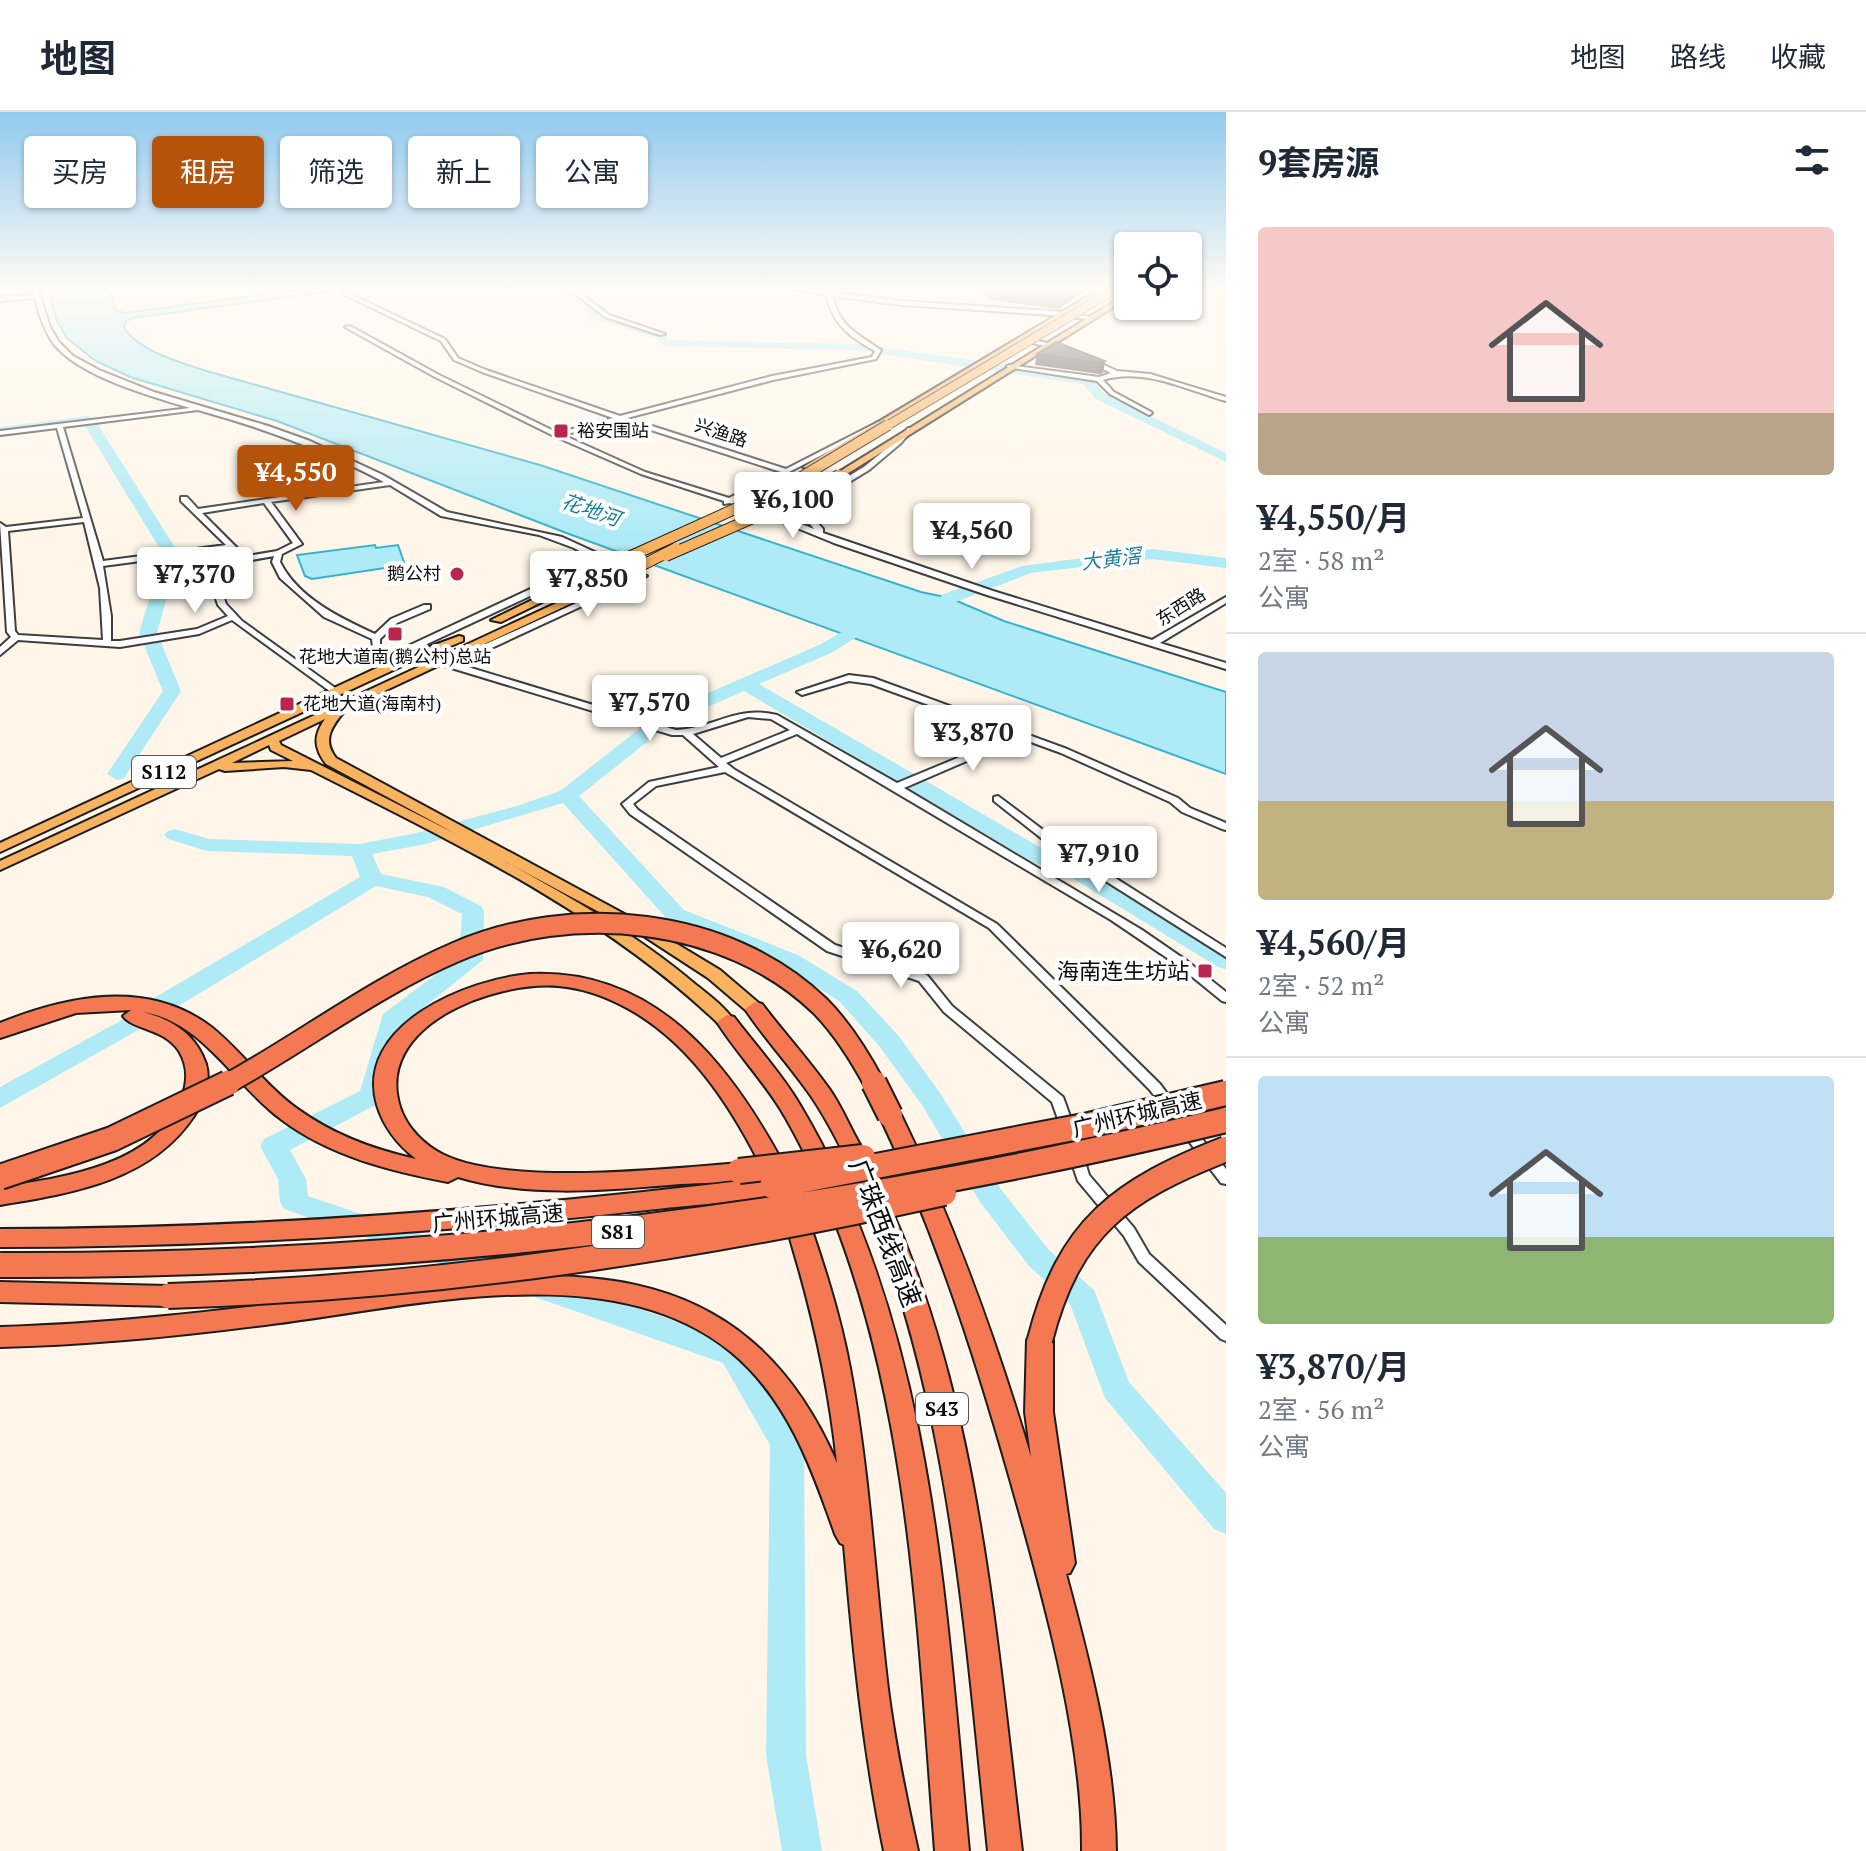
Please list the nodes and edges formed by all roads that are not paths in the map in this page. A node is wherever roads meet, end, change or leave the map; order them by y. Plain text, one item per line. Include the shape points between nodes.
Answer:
1 (100, 370) edge
2 (426, 370) edge
3 (483, 370) edge
4 (820, 370) edge
5 (968, 370) edge
6 (980, 370) edge
7 (997, 370) edge
8 (1004, 370) edge
9 (1033, 370) edge
10 (1112, 370) edge
11 (1118, 373) junction
12 (1099, 379) junction
13 (1226, 399) edge
14 (199, 409) junction
15 (1149, 413) dead end
16 (624, 418) junction
17 (880, 423) junction
18 (59, 425) junction
19 (910, 429) junction
20 (0, 433) edge
21 (556, 435) junction
22 (786, 471) junction
23 (390, 483) junction
24 (815, 497) junction
25 (184, 499) dead end
26 (266, 501) junction
27 (727, 502) junction
28 (197, 511) junction
29 (760, 511) junction
30 (86, 520) junction
31 (1, 528) edge
32 (704, 529) junction
33 (837, 541) junction
34 (232, 547) junction
35 (204, 551) junction
36 (279, 553) junction
37 (594, 556) junction
38 (244, 559) junction
39 (98, 564) junction
40 (209, 565) junction
41 (600, 570) junction
42 (617, 578) junction
43 (1226, 599) edge
44 (427, 607) dead end
45 (233, 617) junction
46 (16, 637) junction
47 (376, 638) junction
48 (107, 643) junction
49 (1154, 643) junction
50 (459, 644) junction
51 (0, 652) edge
52 (394, 661) junction
53 (438, 661) junction
54 (1226, 666) edge
55 (802, 692) dead end
56 (331, 694) junction
57 (344, 705) junction
58 (799, 730) junction
59 (929, 732) dead end
60 (680, 733) junction
61 (1017, 736) junction
62 (272, 739) junction
63 (975, 754) junction
64 (723, 765) junction
65 (328, 774) junction
66 (186, 779) junction
67 (906, 784) junction
68 (998, 799) dead end
69 (1226, 827) edge
70 (471, 841) junction
71 (0, 848) edge
72 (0, 866) edge
73 (1226, 953) edge
74 (1226, 998) edge
75 (755, 1009) joint
76 (727, 1022) joint
77 (0, 1031) edge
78 (0, 1044) edge
79 (1226, 1093) edge
80 (1226, 1120) edge
81 (1089, 1125) junction
82 (1188, 1128) junction
83 (1226, 1149) edge
84 (739, 1171) junction
85 (0, 1177) edge
86 (1226, 1179) edge
87 (0, 1196) edge
88 (0, 1238) edge
89 (0, 1265) edge
90 (7, 1292) edge
91 (1226, 1335) edge
92 (0, 1337) edge
93 (872, 1660) junction
94 (1075, 1669) junction
95 (901, 1851) edge
96 (952, 1851) edge
97 (1005, 1851) edge
98 (1099, 1851) edge

1 - 14 street
2 - 21 street
3 - 16 street, 兴渔路
4 - 16 street
5 - 17 main road, bridge
6 - 32 main road, S112, bridge
7 - 32 main road, S112, bridge via 802,487
8 - 19 main road
9 - 12 street
10 - 11 street
11 - 12 street
11 - 13 street via 1150,376
12 - 15 street via 1112,393
14 - 18 street
14 - 23 street via 295,437
16 - 21 street
16 - 22 street, 兴渔路
17 - 22 street
17 - 41 main road, bridge via 808,467
18 - 20 street
18 - 30 street
19 - 24 street via 849,479
19 - 42 main road, bridge via 777,507
21 - 27 street
22 - 27 street
23 - 26 street
23 - 37 street via 439,512 543,533
24 - 29 street via 784,510
24 - 33 street via 806,514 818,530
25 - 28 street
26 - 28 street
26 - 36 street via 298,544
27 - 29 street
28 - 34 street
29 - 33 street
30 - 31 street
30 - 39 street
31 - 46 street via 11,632
32 - 41 main road, S112, bridge
32 - 42 main road, S112, bridge
33 - 49 street
34 - 35 street
34 - 38 street
35 - 39 street
35 - 40 street
36 - 38 street
36 - 47 street via 276,562 283,576 327,615
37 - 52 street via 589,565
37 - 53 street via 643,576 482,649
38 - 40 street
39 - 48 street
40 - 45 street via 222,605
41 - 50 main road, S112
42 - 50 main road, S112
43 - 49 street, 东西路
44 - 47 street via 394,621
45 - 48 street via 199,631
45 - 56 street
46 - 48 street
46 - 51 street
47 - 52 street via 376,647
49 - 54 street
50 - 52 main road, S112
50 - 53 main road, S112
52 - 56 main road, S112
53 - 57 main road, S112
53 - 60 street
55 - 61 street via 849,678 873,681
56 - 57 main road via 326,703
56 - 62 main road via 280,727
56 - 71 main road, S112
57 - 62 main road
57 - 70 main road, 广珠西线高速 / S43 via 325,726 319,742 322,752 342,768 440,817
58 - 60 street via 751,712
58 - 64 street
58 - 67 street
59 - 63 street
60 - 64 street
61 - 63 street
61 - 69 street via 1064,751
62 - 65 main road, S43 via 276,747
62 - 66 main road, S112
63 - 67 street
64 - 86 street via 993,926 1155,1087
64 - 91 street via 653,784 627,804 831,948 923,978 948,1009 1058,1100 1083,1177 1144,1258
65 - 66 main road via 297,764 246,764
65 - 70 main road, 广珠西线高速 / S43 via 425,824
66 - 72 main road, S112
67 - 74 street via 1162,948
68 - 73 street via 1059,847
70 - 75 main road, 广珠西线高速 / S43 via 663,942 714,974
70 - 76 main road, 广珠西线高速 / S43 via 634,944
75 - 97 highway, 广珠西线高速 / S43 via 797,1059 843,1131 886,1226 918,1317 942,1407 965,1534
76 - 96 highway, 广珠西线高速 / S43 via 776,1082 815,1150 850,1230 881,1327 917,1518
77 - 84 highway via 80,1005 152,1007 195,1026 278,1105 316,1131 402,1164 467,1177 582,1185
78 - 87 highway via 47,1024 88,1015 131,1016 171,1030 188,1048 197,1081 185,1113 162,1140 132,1160 101,1174
79 - 81 highway, 广州环城高速 / S81, bridge
80 - 82 highway, 广州环城高速 / S81, bridge
81 - 84 highway, bridge
81 - 88 highway, 广州环城高速 / S81, bridge via 772,1186 565,1212 280,1233
82 - 89 highway, 广州环城高速 / S81, bridge via 849,1198 571,1238 296,1259
82 - 90 highway, bridge via 1050,1168 859,1212 525,1268 210,1295
83 - 94 highway, bridge via 1158,1177 1095,1223 1075,1248 1049,1301 1040,1340 1039,1412
84 - 93 highway via 563,1179 471,1171 436,1160 398,1127 388,1106 388,1066 398,1046 440,1008 477,991 519,981 565,981 606,990 648,1011 710,1069 776,1172 794,1212 829,1330 849,1445
85 - 94 highway, bridge via 92,1146 194,1101 450,954 503,937 566,926 623,925 723,945 775,970 809,996 862,1061 890,1115 929,1198 977,1324 1050,1565
92 - 93 highway via 112,1332 549,1285 639,1295 678,1308 730,1336 752,1355 781,1388 805,1429 835,1493 860,1570
93 - 95 highway via 884,1772
94 - 98 highway

